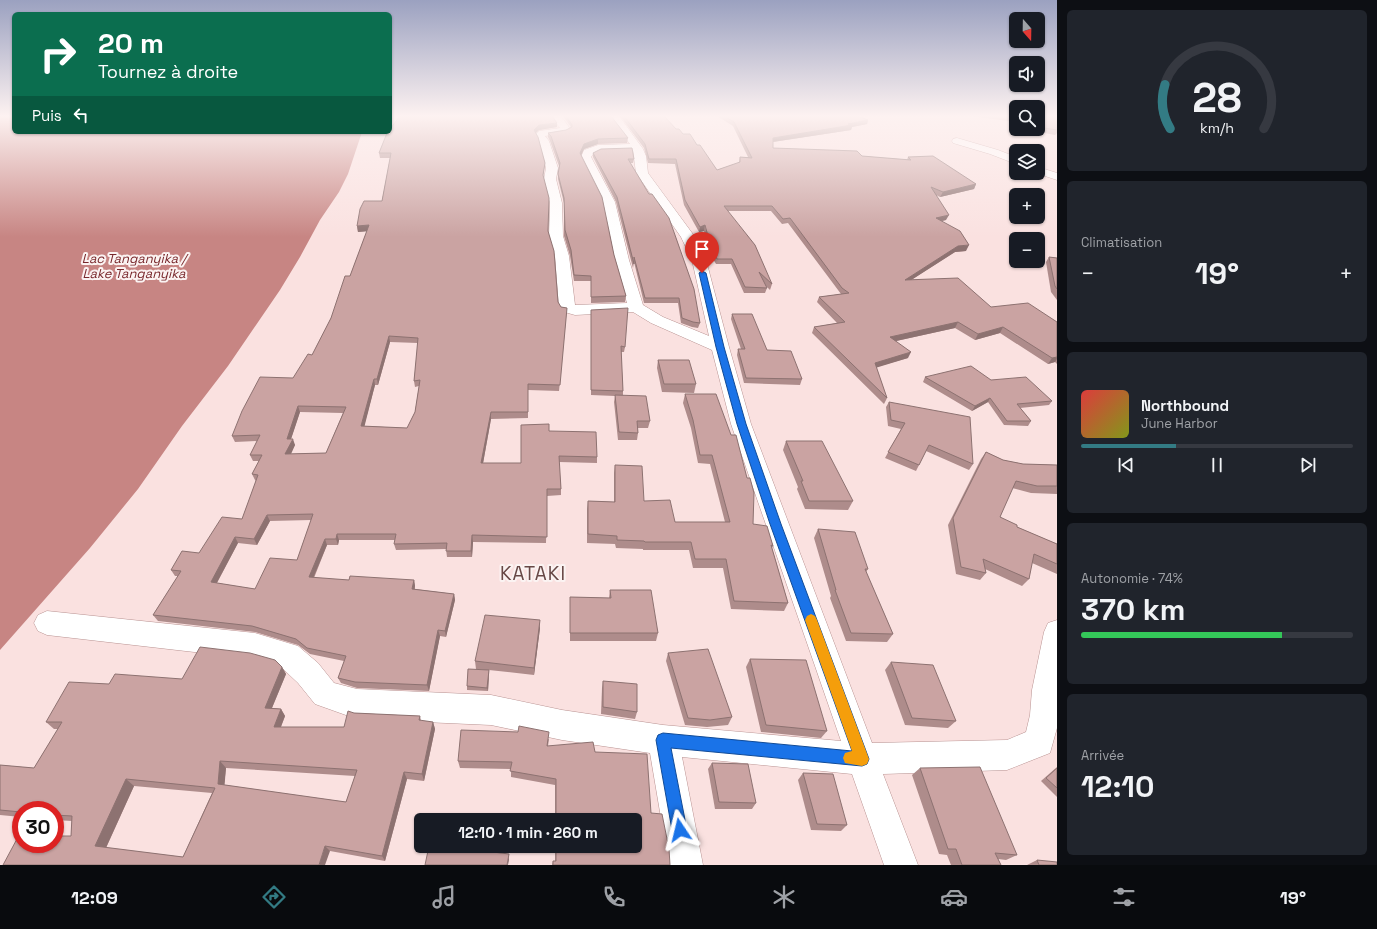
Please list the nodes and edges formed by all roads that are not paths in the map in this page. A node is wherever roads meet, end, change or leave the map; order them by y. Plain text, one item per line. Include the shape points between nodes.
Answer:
1 (549, 156) edge
2 (586, 156) edge
3 (640, 156) edge
4 (1045, 172) edge
5 (1057, 176) edge
6 (636, 307) junction
7 (720, 347) junction
8 (47, 623) dead end
9 (1057, 632) edge
10 (663, 740) junction
11 (862, 759) junction
12 (686, 865) edge
13 (902, 865) edge

1 - 6 street via 552,168 550,179 556,203 556,236 562,256 568,308 575,310
2 - 6 street via 608,202
3 - 7 street via 642,173 688,237 699,260
4 - 5 street
6 - 7 street via 657,320
7 - 11 street via 744,431 776,524
8 - 10 street via 255,646 288,655 308,673 325,694 357,704 491,710
9 - 11 street via 1039,742 1007,755
10 - 11 street
10 - 12 street
11 - 13 street

